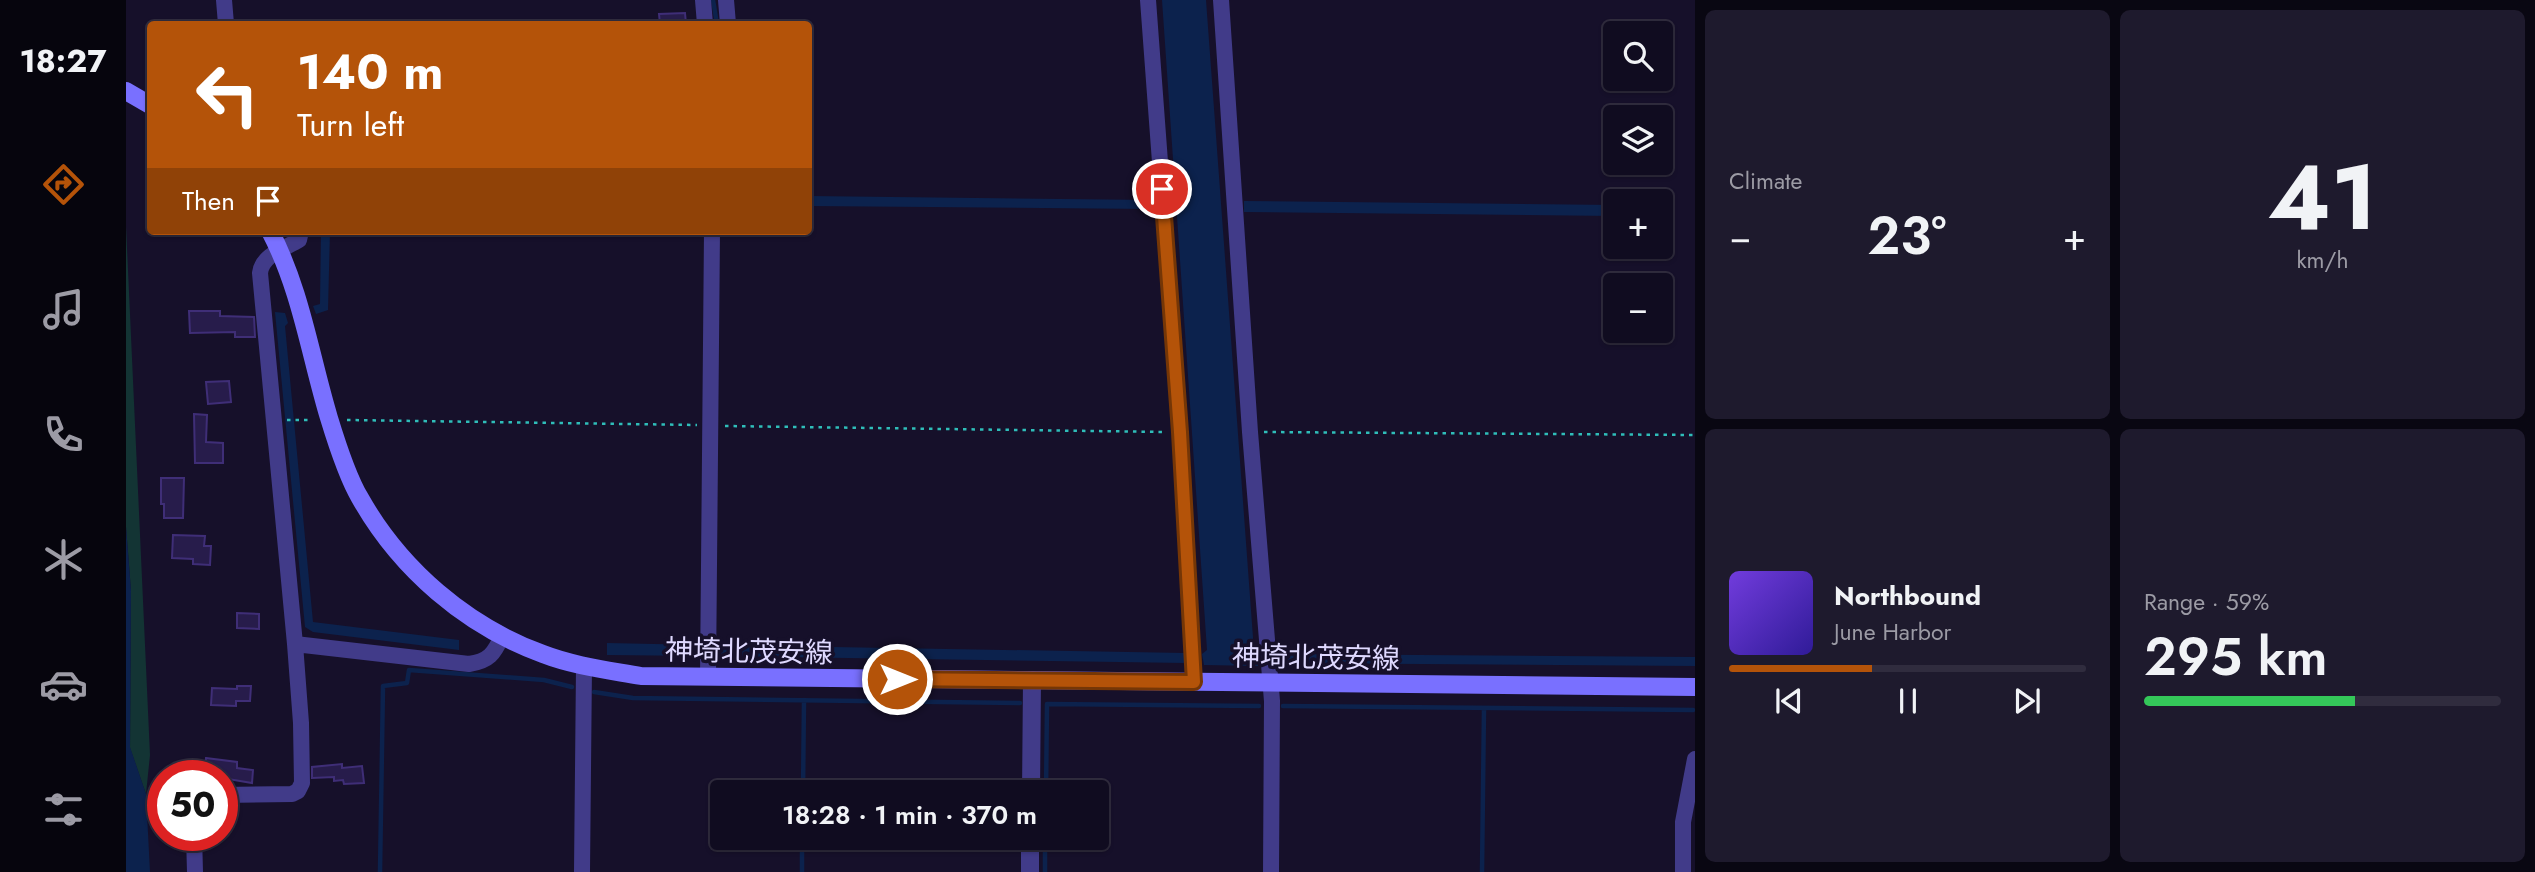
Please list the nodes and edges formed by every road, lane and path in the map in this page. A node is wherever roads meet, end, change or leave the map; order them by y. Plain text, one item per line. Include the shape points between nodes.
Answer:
1 (225, 0) edge
2 (703, 0) edge
3 (726, 0) edge
4 (1148, 0) edge
5 (1220, 0) edge
6 (226, 21) edge
7 (705, 21) edge
8 (728, 21) edge
9 (129, 92) edge
10 (147, 103) edge
11 (272, 235) edge
12 (300, 235) edge
13 (712, 235) edge
14 (280, 251) junction
15 (330, 420) junction
16 (284, 421) dead end
17 (710, 425) junction
18 (1180, 432) junction
19 (1250, 432) junction
20 (1695, 435) edge
21 (502, 636) junction
22 (295, 644) junction
23 (584, 666) junction
24 (1194, 666) junction
25 (1269, 667) junction
26 (708, 677) junction
27 (1032, 680) junction
28 (1695, 687) edge
29 (1695, 759) edge
30 (1031, 780) edge
31 (238, 795) edge
32 (1030, 850) edge
33 (194, 851) edge
34 (195, 872) edge
35 (582, 872) edge
36 (1030, 872) edge
37 (1271, 872) edge
38 (1683, 872) edge

1 - 6 street
2 - 7 street
3 - 8 street
4 - 18 street
5 - 19 street
9 - 10 main road
11 - 14 main road, 神埼北茂安線
12 - 14 street
13 - 17 street
14 - 15 main road, 神埼北茂安線 via 292,279
14 - 22 street via 266,258 260,273
15 - 16 path
15 - 17 path
15 - 21 main road, 神埼北茂安線 via 358,496 387,539 421,579
17 - 18 path
17 - 26 street
18 - 24 street
19 - 20 path
19 - 25 street
21 - 22 street via 495,653 484,662 469,664
21 - 23 main road, 神埼北茂安線
22 - 31 street via 302,783 292,794
23 - 26 main road, 神埼北茂安線 via 641,676
23 - 35 street
24 - 25 main road, 神埼北茂安線
24 - 27 main road, 神埼北茂安線
25 - 28 main road, 神埼北茂安線
25 - 37 street
26 - 27 main road, 神埼北茂安線
27 - 30 street
29 - 38 street via 1683,822
32 - 36 street
33 - 34 street

